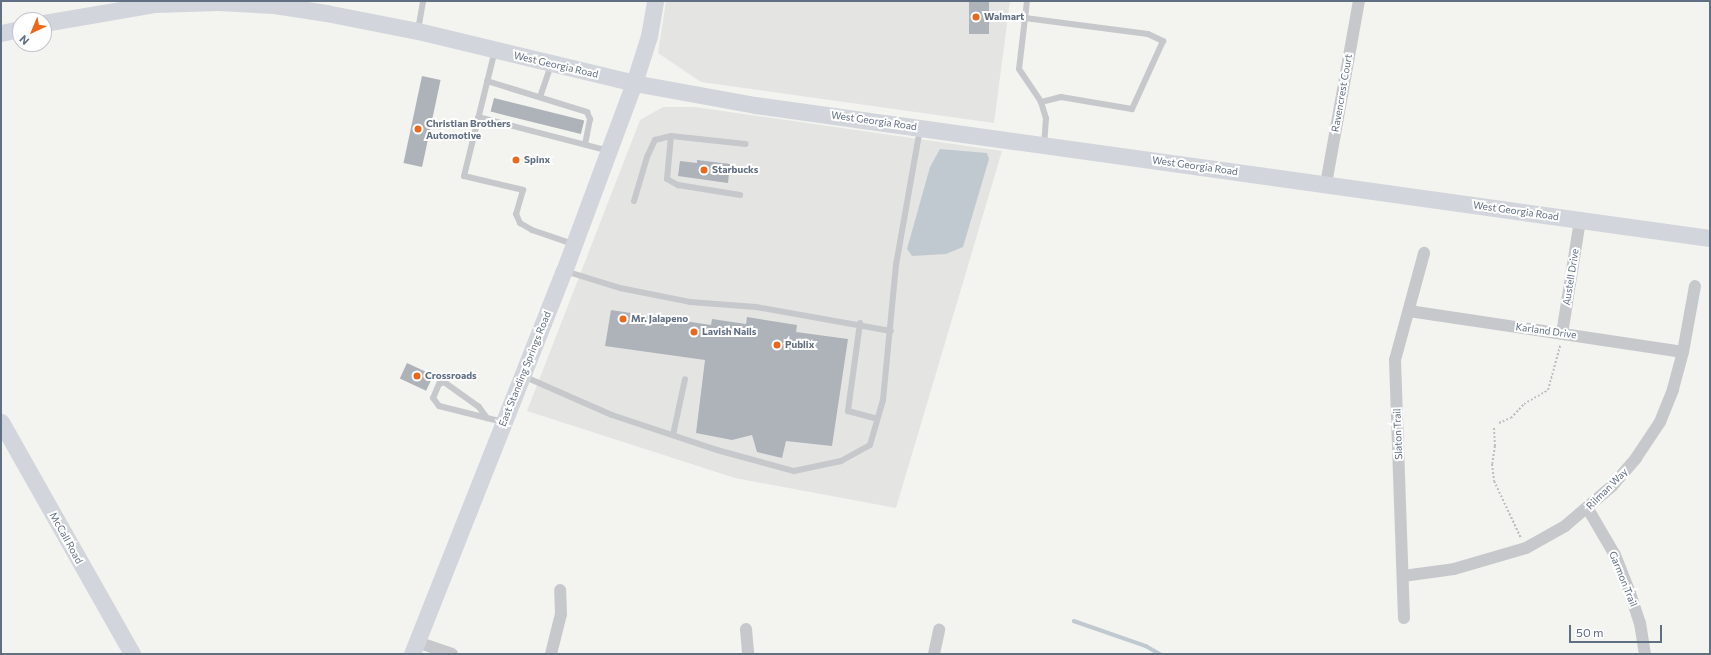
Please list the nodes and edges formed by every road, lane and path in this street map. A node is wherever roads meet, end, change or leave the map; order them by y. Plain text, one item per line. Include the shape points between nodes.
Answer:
1 (423, 1) edge
2 (655, 1) edge
3 (1027, 1) edge
4 (1359, 1) edge
5 (119, 5) edge
6 (1025, 18) junction
7 (52, 21) edge
8 (12, 31) edge
9 (418, 31) junction
10 (1, 33) edge
11 (495, 50) junction
12 (551, 64) junction
13 (487, 81) junction
14 (634, 83) junction
15 (540, 97) junction
16 (1041, 102) junction
17 (478, 117) junction
18 (921, 128) junction
19 (671, 136) junction
20 (746, 144) dead end
21 (1044, 144) junction
22 (585, 145) junction
23 (609, 151) junction
24 (1326, 184) junction
25 (740, 195) dead end
26 (634, 201) dead end
27 (1580, 220) junction
28 (1710, 238) edge
29 (573, 244) junction
30 (1424, 253) dead end
31 (564, 271) junction
32 (1695, 286) dead end
33 (1409, 311) junction
34 (860, 323) junction
35 (891, 331) junction
36 (1562, 334) junction
37 (1683, 352) junction
38 (523, 376) junction
39 (685, 379) dead end
40 (877, 419) junction
41 (495, 420) junction
42 (1, 422) edge
43 (1499, 423) dead end
44 (1494, 428) dead end
45 (673, 435) junction
46 (1588, 509) junction
47 (1526, 548) junction
48 (1402, 576) junction
49 (560, 590) dead end
50 (1404, 618) dead end
51 (746, 629) dead end
52 (939, 630) dead end
53 (414, 648) edge
54 (132, 654) edge
55 (452, 654) edge
56 (551, 654) edge
57 (748, 654) edge
58 (934, 654) edge
59 (1645, 654) edge

1 - 9 lane
2 - 14 main road, East Standing Springs Road via 649,36
3 - 6 lane
4 - 24 street, Ravencrest Court
5 - 7 main road, West Georgia Road
5 - 9 main road, West Georgia Road via 249,3 326,12
6 - 16 lane via 1019,69
6 - 16 lane via 1148,34 1163,41 1132,109 1061,97
8 - 10 main road
9 - 11 main road, West Georgia Road
11 - 12 main road, West Georgia Road
11 - 13 lane
12 - 14 main road, West Georgia Road
12 - 15 lane
13 - 15 lane
13 - 17 lane
14 - 18 main road, West Georgia Road via 755,105
14 - 23 main road, East Standing Springs Road
15 - 22 lane via 587,112 590,119
16 - 21 lane via 1046,118
17 - 22 lane
17 - 29 lane via 464,176 523,190 516,214 520,223 532,230
18 - 21 main road, West Georgia Road
18 - 35 lane via 896,265
19 - 20 lane
19 - 25 lane via 667,179 678,185
19 - 26 lane via 655,140 647,157
21 - 24 main road, West Georgia Road
22 - 23 lane
23 - 29 main road, East Standing Springs Road
24 - 27 main road, West Georgia Road
27 - 28 main road, West Georgia Road
27 - 36 street, Austell Drive
29 - 31 main road, East Standing Springs Road
30 - 33 street, Slaton Trail
31 - 34 lane via 620,288 690,302 756,307
31 - 38 main road, East Standing Springs Road
32 - 37 street, Rilman Way
33 - 36 street, Karland Drive
33 - 48 street, Slaton Trail via 1395,360
34 - 35 lane
34 - 40 lane via 848,411
35 - 40 lane via 883,400
36 - 37 street, Karland Drive
36 - 43 path via 1548,390 1524,404 1511,418
37 - 46 street, Rilman Way via 1660,422 1636,458
38 - 41 main road, East Standing Springs Road
38 - 45 lane via 612,415
39 - 45 lane
40 - 45 lane via 870,445 841,461 794,471
41 - 41 lane via 439,406 433,398 439,384 444,382
41 - 53 main road, East Standing Springs Road
42 - 54 main road, McCall Road
44 - 47 path via 1494,481
46 - 47 street, Rilman Way via 1565,526
46 - 59 street, Garmon Trail via 1615,555 1628,587 1640,623
47 - 48 street, Rilman Way via 1454,569
48 - 50 street, Slaton Trail
49 - 56 street via 561,614
51 - 57 street
52 - 58 street
53 - 55 street

